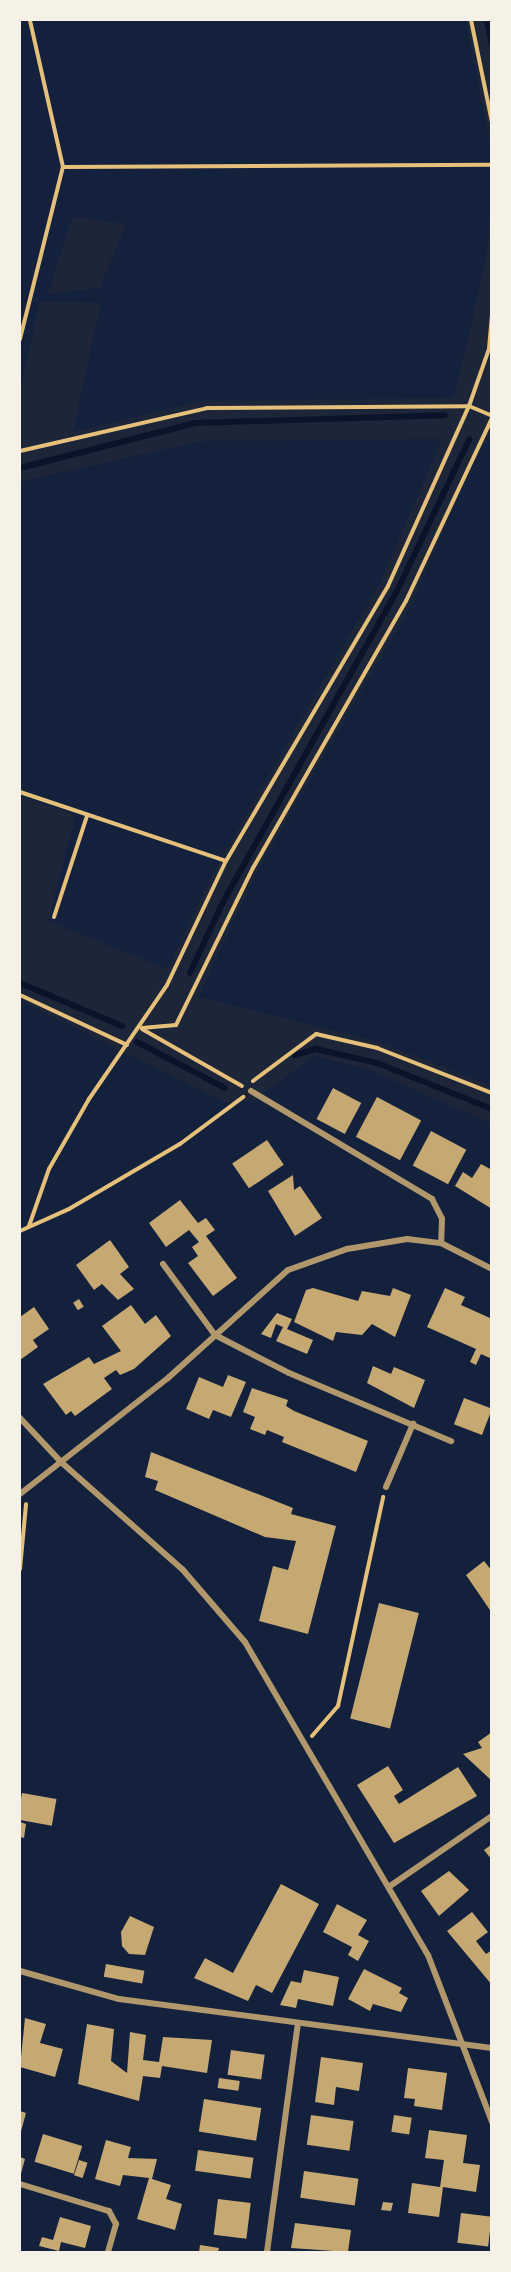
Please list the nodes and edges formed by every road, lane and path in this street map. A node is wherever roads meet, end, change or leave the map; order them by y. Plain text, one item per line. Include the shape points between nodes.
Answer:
1 (30, 20) edge
2 (471, 20) edge
3 (492, 122) edge
4 (492, 165) edge
5 (63, 167) junction
6 (492, 314) edge
7 (20, 339) edge
8 (470, 406) junction
9 (492, 417) edge
10 (20, 451) edge
11 (20, 792) edge
12 (87, 816) junction
13 (226, 861) junction
14 (54, 917) dead end
15 (20, 995) edge
16 (141, 1028) junction
17 (127, 1046) junction
18 (251, 1091) junction
19 (492, 1093) edge
20 (29, 1226) junction
21 (20, 1231) edge
22 (441, 1243) junction
23 (163, 1264) dead end
24 (492, 1269) edge
25 (216, 1335) junction
26 (20, 1418) edge
27 (413, 1424) junction
28 (451, 1441) dead end
29 (61, 1462) junction
30 (386, 1486) joint
31 (27, 1489) junction
32 (20, 1494) edge
33 (20, 1569) edge
34 (308, 1742) junction
35 (492, 1816) edge
36 (390, 1886) junction
37 (20, 1971) edge
38 (298, 2024) junction
39 (466, 2044) junction
40 (492, 2048) edge
41 (492, 2122) edge
42 (20, 2184) edge
43 (108, 2253) edge
44 (267, 2253) edge

1 - 5 path
2 - 3 path
4 - 5 path
5 - 7 path
6 - 8 path via 489,349
8 - 9 path
8 - 10 path via 207,408
8 - 13 path via 388,586
9 - 16 path via 406,601 253,868 176,1025
11 - 12 path
12 - 13 path
12 - 14 path
13 - 16 path
15 - 17 path
16 - 17 path
16 - 18 path
17 - 20 path via 49,1169
18 - 19 path via 254,1076 316,1034 377,1048
18 - 20 path via 180,1144 69,1209
18 - 22 street via 432,1199 442,1219
20 - 21 path
22 - 24 street
22 - 25 street via 377,1242 311,1260 268,1284
23 - 25 street
25 - 27 street
25 - 29 street
26 - 29 street
27 - 28 street
27 - 30 street
29 - 31 street
29 - 34 street via 219,1609
30 - 34 path via 338,1706
31 - 32 street
31 - 33 path
34 - 36 street
35 - 36 street
36 - 39 street via 433,1965
37 - 38 street via 119,1999
38 - 39 street
38 - 44 street
39 - 40 street
39 - 41 street
42 - 43 street via 109,2211 116,2224

